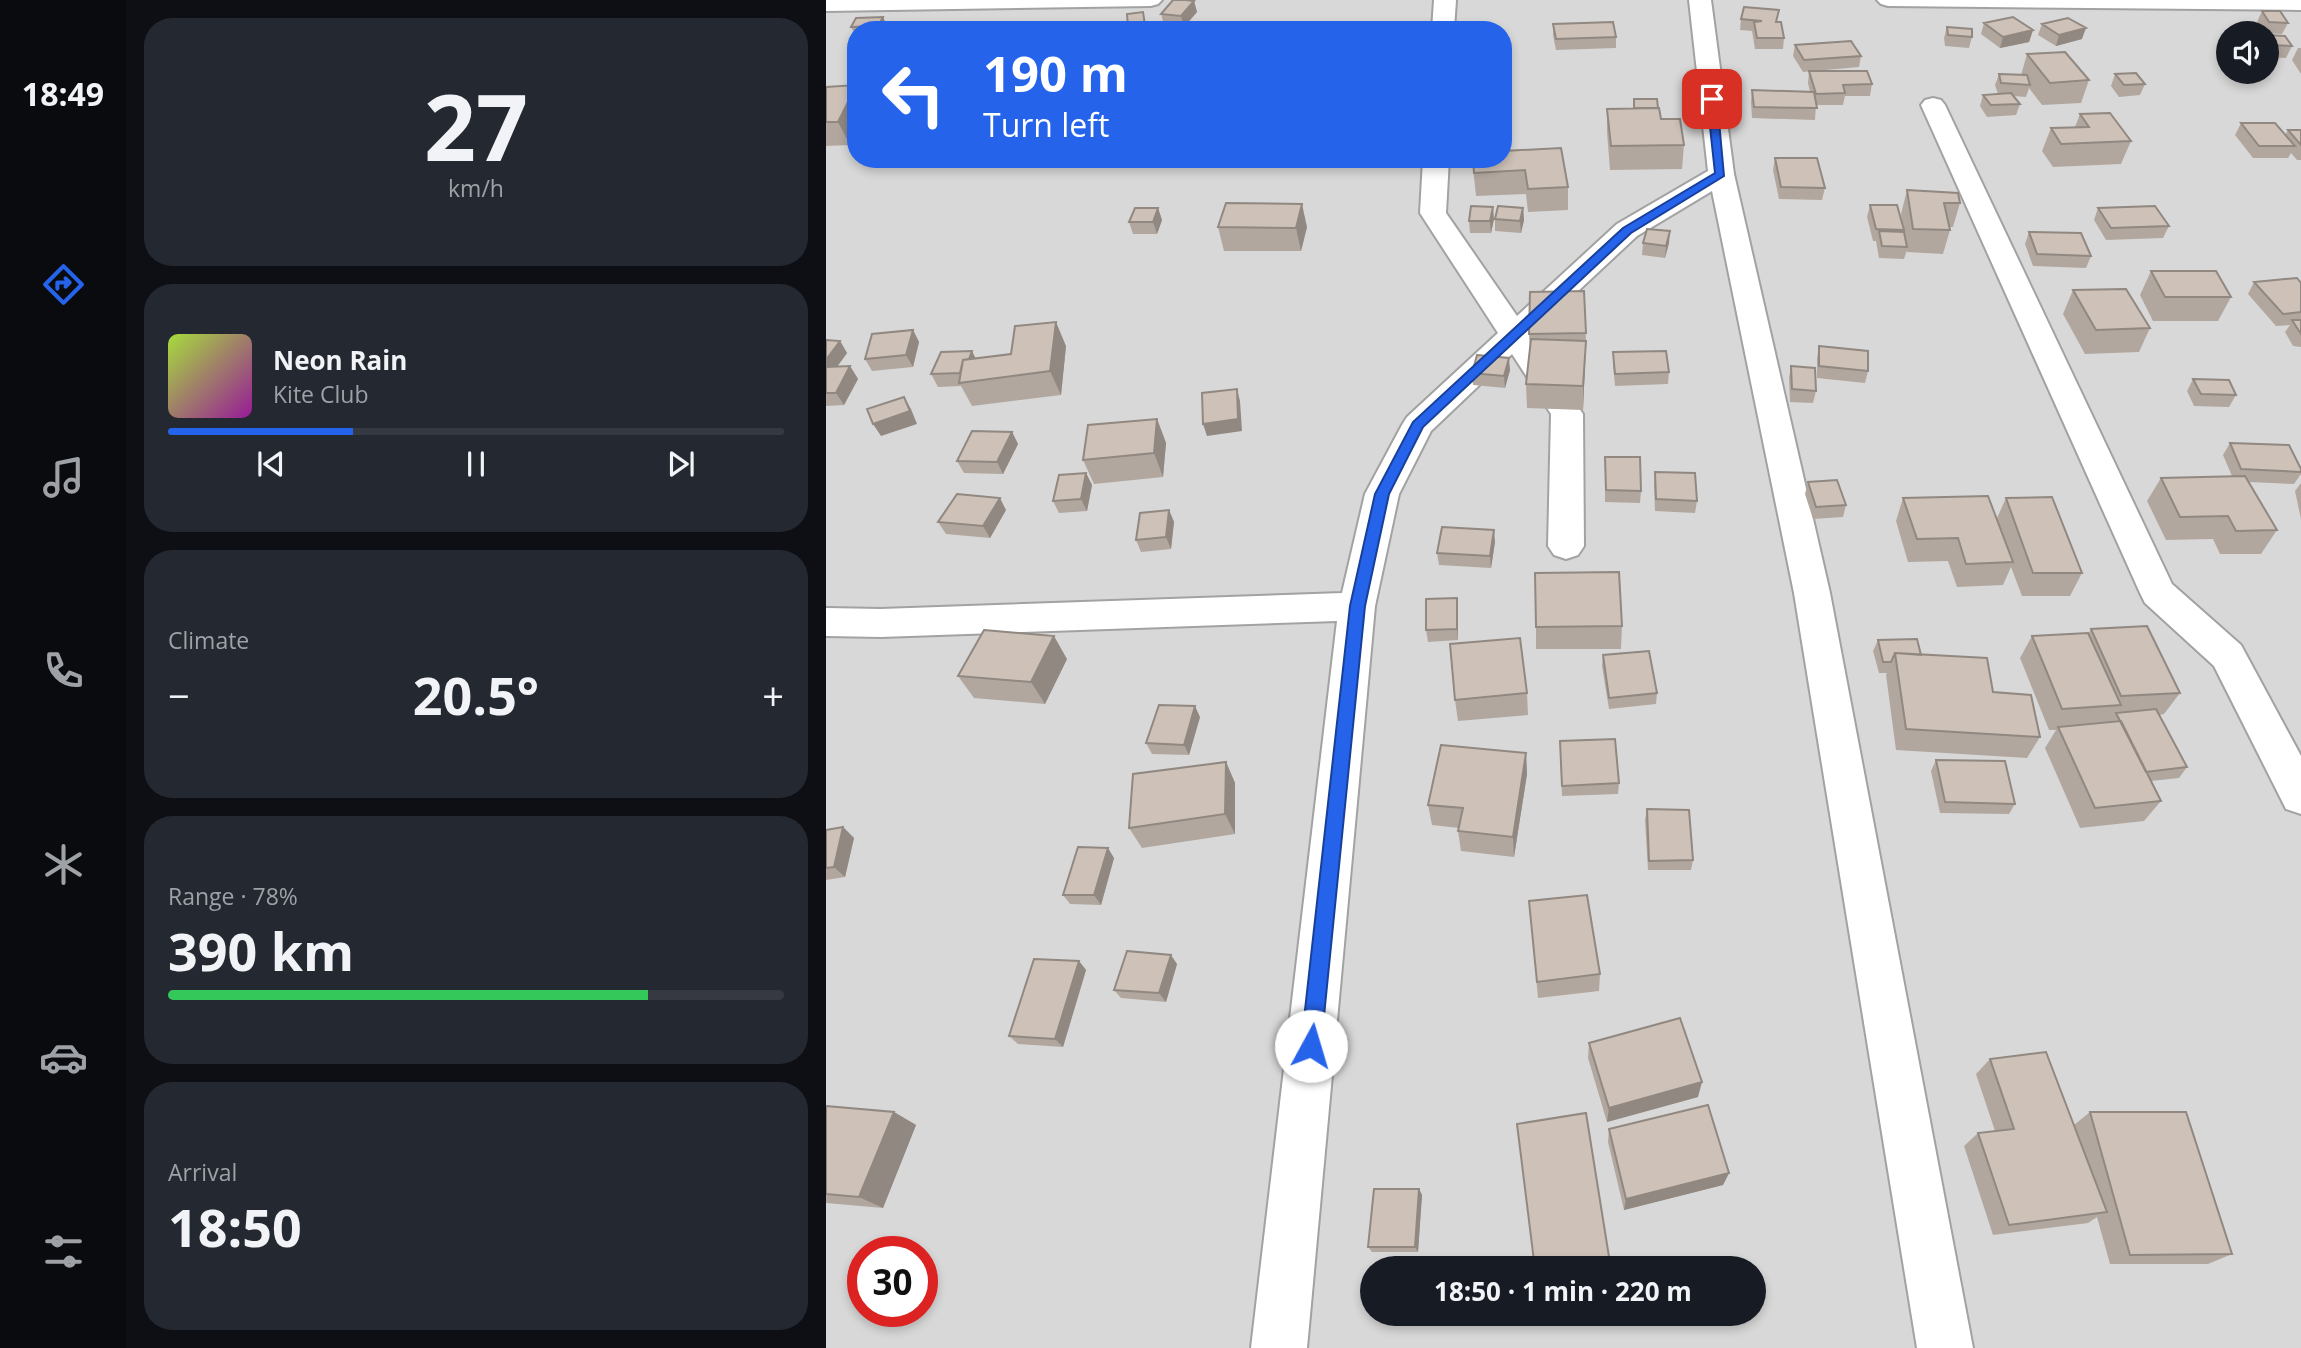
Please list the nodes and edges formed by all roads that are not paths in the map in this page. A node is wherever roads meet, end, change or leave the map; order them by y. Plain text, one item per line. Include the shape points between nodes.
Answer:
1 (1152, 0) edge
2 (1445, 0) edge
3 (1700, 0) edge
4 (1888, 0) edge
5 (2301, 4) edge
6 (826, 5) edge
7 (1444, 21) edge
8 (1933, 105) dead end
9 (1436, 168) edge
10 (1721, 174) junction
11 (1514, 335) junction
12 (1566, 547) dead end
13 (1357, 606) junction
14 (826, 622) edge
15 (2301, 796) edge
16 (1279, 1348) edge
17 (1945, 1348) edge

1 - 6 street
2 - 7 street
3 - 10 street
4 - 5 street
8 - 15 street via 2158,593 2228,656
9 - 11 street via 1433,213
10 - 11 street via 1627,230
10 - 17 street via 1812,593
11 - 12 street via 1567,414
11 - 13 street via 1418,425 1382,494
13 - 14 street via 881,624
13 - 16 street

